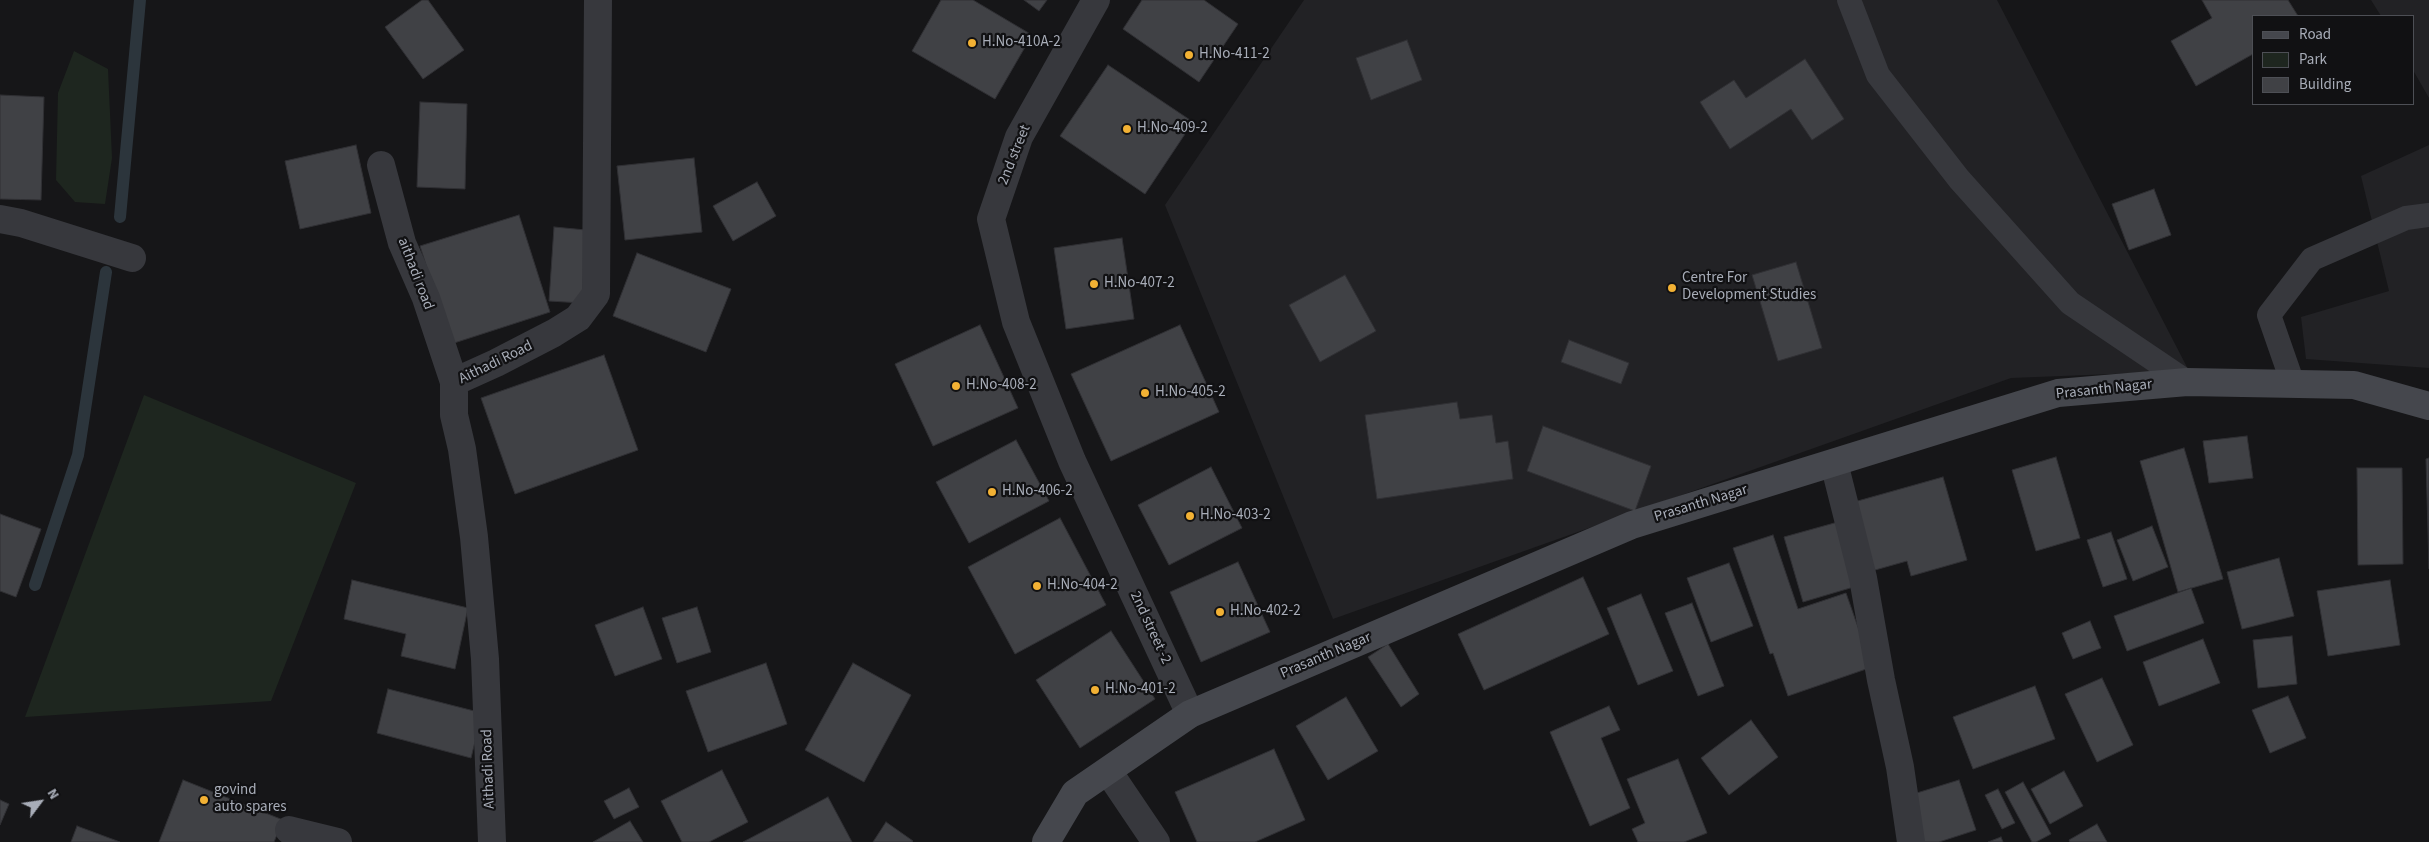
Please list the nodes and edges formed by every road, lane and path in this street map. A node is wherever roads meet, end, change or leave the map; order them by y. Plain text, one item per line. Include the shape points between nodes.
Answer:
1 (598, 0) edge
2 (1096, 0) edge
3 (1849, 0) edge
4 (381, 165) dead end
5 (2429, 215) edge
6 (0, 219) edge
7 (132, 258) dead end
8 (1016, 322) joint
9 (454, 382) junction
10 (2186, 382) junction
11 (2292, 384) junction
12 (2429, 406) edge
13 (1834, 463) junction
14 (1190, 714) junction
15 (1108, 771) junction
16 (289, 830) dead end
17 (338, 842) edge
18 (492, 842) edge
19 (1046, 842) edge
20 (1156, 842) edge
21 (1910, 842) edge

1 - 9 street, Aithadi Road via 596,294 578,318 554,333
2 - 8 street, 2nd street via 1019,137 991,219
3 - 10 lane via 1878,75 1972,194 2070,302
4 - 9 street, aithadi road via 402,243 426,298
5 - 11 lane via 2406,218 2312,259 2269,315
6 - 7 street
8 - 14 street, 2nd street -2 via 1072,461
9 - 18 street, Aithadi Road via 454,415 474,538 484,650
10 - 11 street, Prasanth Nagar
10 - 13 street, Prasanth Nagar via 2058,393
11 - 12 street, Prasanth Nagar via 2354,385
13 - 14 street, Prasanth Nagar via 1632,525
13 - 21 street via 1862,578 1900,766
14 - 15 street, Prasanth Nagar
15 - 19 street, Prasanth Nagar via 1076,793
15 - 20 street
16 - 17 street

